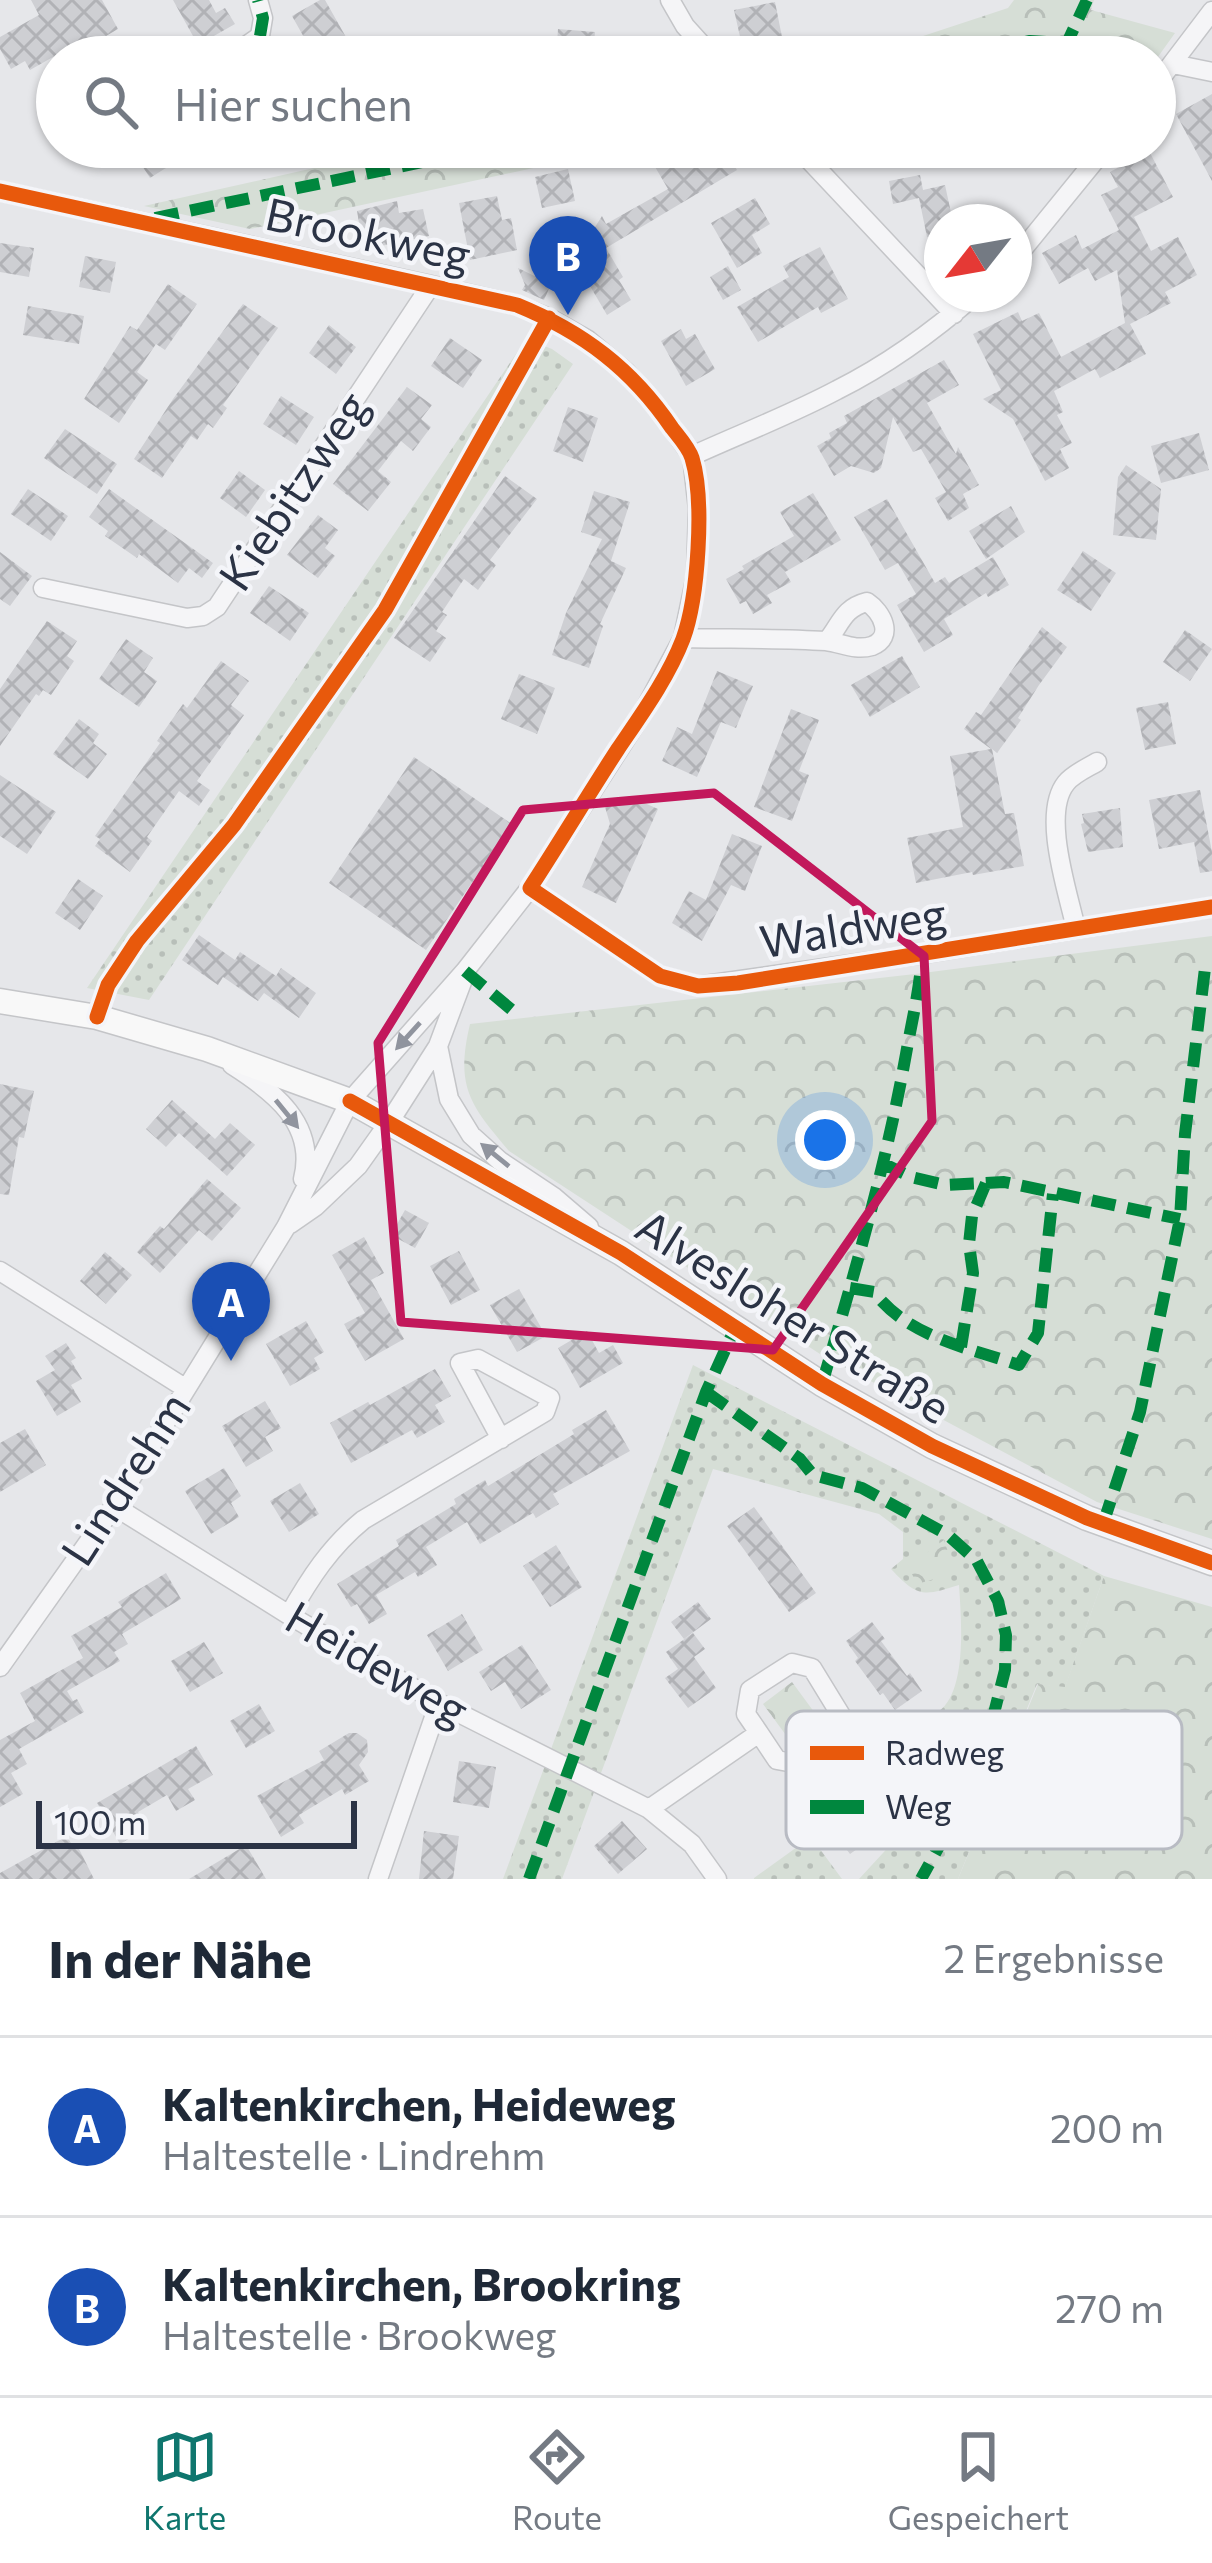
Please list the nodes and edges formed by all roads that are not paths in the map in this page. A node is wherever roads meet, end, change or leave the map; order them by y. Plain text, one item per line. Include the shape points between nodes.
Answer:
1 (258, 0) edge
2 (670, 0) edge
3 (1212, 11) edge
4 (260, 36) edge
5 (694, 36) edge
6 (1176, 60) edge
7 (1176, 65) edge
8 (1212, 72) edge
9 (817, 168) edge
10 (1089, 168) edge
11 (0, 191) edge
12 (1032, 238) edge
13 (431, 285) junction
14 (954, 314) joint
15 (692, 456) junction
16 (43, 588) dead end
17 (683, 638) junction
18 (827, 641) dead end
19 (1097, 762) dead end
20 (530, 888) junction
21 (1212, 908) edge
22 (1076, 929) junction
23 (465, 971) junction
24 (0, 1000) edge
25 (438, 1046) junction
26 (207, 1049) junction
27 (350, 1101) junction
28 (390, 1121) junction
29 (291, 1218) junction
30 (621, 1253) junction
31 (0, 1271) edge
32 (185, 1388) junction
33 (500, 1438) junction
34 (114, 1506) junction
35 (1212, 1563) edge
36 (289, 1615) junction
37 (0, 1667) edge
38 (439, 1703) junction
39 (838, 1711) edge
40 (759, 1733) junction
41 (786, 1762) edge
42 (649, 1809) junction
43 (377, 1877) edge
44 (717, 1879) edge

1 - 4 street
2 - 5 street
3 - 6 street
7 - 8 street
9 - 14 street
10 - 12 street
11 - 13 street, Brookweg
13 - 15 street, Brookweg via 518,305 588,340 626,372
13 - 16 street, Kiebitzweg via 217,607 187,618
14 - 15 street via 838,390
15 - 17 street via 695,576
17 - 18 street
17 - 20 street
19 - 22 street via 1068,779 1057,799
20 - 22 street, Waldweg via 660,976 698,986
20 - 23 street
21 - 22 street, Waldweg
23 - 25 street
23 -> 27 street
24 - 26 street, Alvesloher Straße via 98,1017
25 - 28 street
30 -> 25 street via 471,1135 449,1099
26 - 27 street, Alvesloher Straße
26 -> 29 street via 250,1076 298,1126 308,1158
27 - 28 street, Alvesloher Straße
27 - 29 street, Lindrehm
28 - 29 street, Lindrehm via 358,1166
28 - 30 street, Alvesloher Straße
29 - 32 street, Lindrehm
30 - 35 street, Alvesloher Straße via 932,1446 1087,1518
31 - 32 street
32 - 34 street, Lindrehm
33 - 33 street via 480,1400 460,1363 478,1359 550,1398 545,1412
33 - 36 street via 351,1530
34 - 36 street, Heideweg
34 - 37 street, Lindrehm
36 - 38 street, Heideweg
38 - 42 street, Heideweg
38 - 43 street
39 - 40 street via 812,1668 792,1664 750,1690 746,1714
40 - 41 street
40 - 42 street
42 - 44 street, Heideweg via 692,1844

